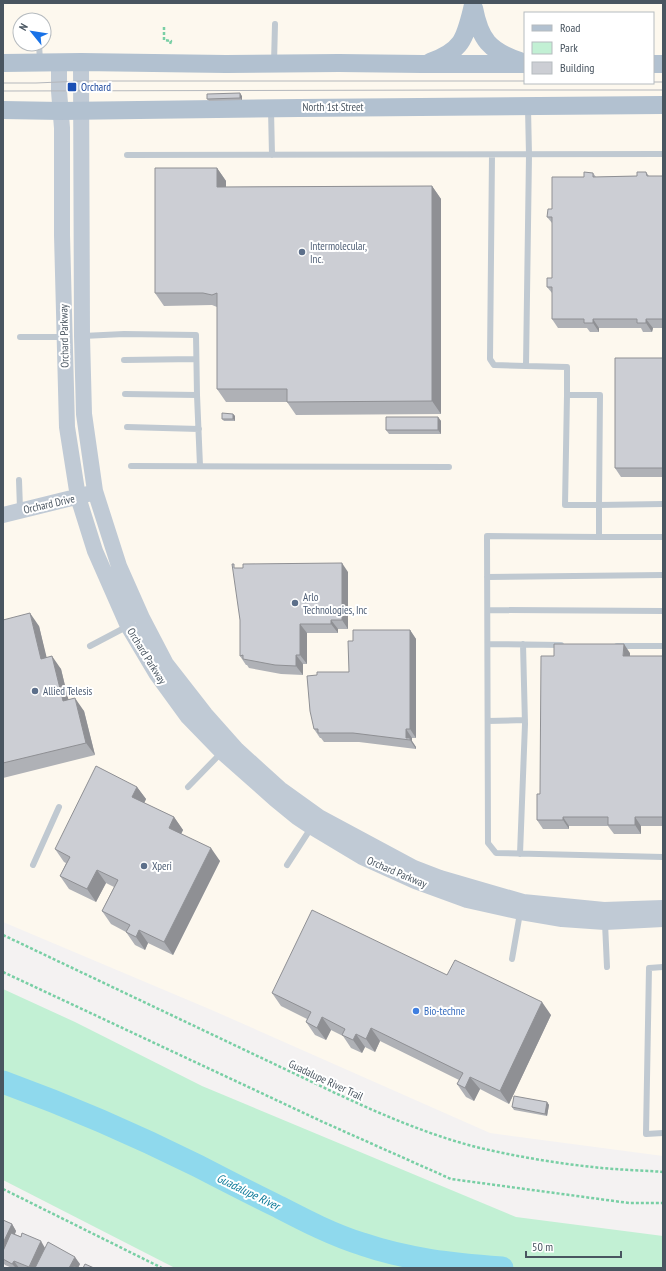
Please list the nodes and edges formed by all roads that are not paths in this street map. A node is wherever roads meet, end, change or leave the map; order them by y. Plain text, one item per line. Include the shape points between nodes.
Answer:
1 (473, 4) edge
2 (275, 24) dead end
3 (39, 52) edge
4 (3, 62) edge
5 (40, 62) junction
6 (59, 62) junction
7 (81, 62) junction
8 (274, 63) junction
9 (524, 63) edge
10 (524, 63) edge
11 (422, 64) junction
12 (663, 105) edge
13 (528, 106) junction
14 (270, 108) junction
15 (3, 110) edge
16 (82, 110) junction
17 (61, 111) junction
18 (663, 154) edge
19 (127, 155) dead end
20 (272, 155) junction
21 (492, 155) junction
22 (529, 155) junction
23 (62, 235) junction
24 (81, 235) junction
25 (82, 336) junction
26 (20, 337) dead end
27 (64, 337) junction
28 (196, 359) junction
29 (124, 360) dead end
30 (526, 366) junction
31 (125, 394) dead end
32 (196, 394) junction
33 (567, 395) junction
34 (127, 427) dead end
35 (199, 429) junction
36 (131, 466) dead end
37 (200, 466) junction
38 (449, 467) dead end
39 (19, 480) dead end
40 (95, 492) junction
41 (78, 497) junction
42 (663, 504) edge
43 (599, 505) junction
44 (20, 511) junction
45 (3, 515) edge
46 (599, 537) junction
47 (663, 537) edge
48 (663, 574) edge
49 (487, 576) junction
50 (488, 610) junction
51 (663, 611) edge
52 (142, 618) junction
53 (128, 626) junction
54 (488, 644) junction
55 (522, 644) junction
56 (569, 645) edge
57 (90, 646) dead end
58 (608, 646) edge
59 (663, 646) edge
60 (525, 720) junction
61 (488, 721) junction
62 (237, 750) junction
63 (222, 752) junction
64 (188, 787) dead end
65 (59, 807) dead end
66 (315, 822) junction
67 (520, 854) junction
68 (663, 857) edge
69 (33, 865) dead end
70 (287, 865) dead end
71 (522, 907) junction
72 (663, 908) edge
73 (663, 920) edge
74 (605, 922) junction
75 (512, 959) dead end
76 (607, 967) dead end
77 (663, 967) edge
78 (663, 1134) edge

1 - 9 main road via 477,23 491,47
1 - 11 main road via 463,40 443,57
2 - 8 lane
3 - 5 lane
4 - 5 main road
5 - 6 main road
6 - 7 main road
6 - 17 main road, Orchard Parkway
7 - 8 main road
7 - 16 main road, Orchard Parkway
8 - 11 main road
10 - 11 main road
12 - 13 main road, North 1st Street
13 - 14 main road, North 1st Street
13 - 22 lane
14 - 16 main road, North 1st Street
14 - 20 lane
15 - 17 main road, North 1st Street
16 - 17 main road, North 1st Street
16 - 24 main road, Orchard Parkway
17 - 23 main road, Orchard Parkway
18 - 22 lane
19 - 20 lane
20 - 21 lane
21 - 22 lane
21 - 30 lane via 490,360 494,365
22 - 30 lane
23 - 24 main road
23 - 27 main road, Orchard Parkway
24 - 25 main road, Orchard Parkway
25 - 27 main road
25 - 28 lane via 196,335
25 - 40 main road, Orchard Parkway via 84,414
26 - 27 lane
27 - 41 main road, Orchard Parkway via 67,427
28 - 29 lane
28 - 32 lane
30 - 33 lane via 567,367
31 - 32 lane
32 - 35 lane
33 - 43 lane via 600,395
33 - 43 lane via 565,505
34 - 35 lane
35 - 37 lane
36 - 37 lane
37 - 38 lane
39 - 44 lane
40 - 41 main road, Orchard Drive
40 - 52 main road, Orchard Parkway via 119,566
41 - 44 main road, Orchard Drive
41 - 53 main road, Orchard Parkway via 96,551
42 - 43 lane
43 - 46 lane
44 - 45 main road, Orchard Drive
46 - 47 lane
46 - 49 lane via 487,536
48 - 49 lane
49 - 50 lane
50 - 51 lane
50 - 54 lane
52 - 53 main road
52 - 62 main road, Orchard Parkway via 166,664
53 - 57 lane
53 - 63 main road, Orchard Parkway via 156,673 188,717
54 - 55 lane
54 - 61 lane
55 - 56 lane
55 - 60 lane
58 - 59 lane
60 - 61 lane
60 - 67 lane
61 - 67 lane via 488,843 496,852
62 - 63 main road
62 - 66 main road, Orchard Parkway
63 - 64 lane
63 - 66 main road, Orchard Parkway via 275,799
65 - 69 lane
66 - 70 lane
66 - 71 main road, Orchard Parkway via 362,857 415,881 467,900
67 - 68 lane
71 - 72 main road, Orchard Parkway via 604,910
71 - 74 main road, Orchard Parkway via 562,919
71 - 75 lane
73 - 74 main road, Orchard Parkway
74 - 76 lane
77 - 78 lane via 649,968 646,1134

